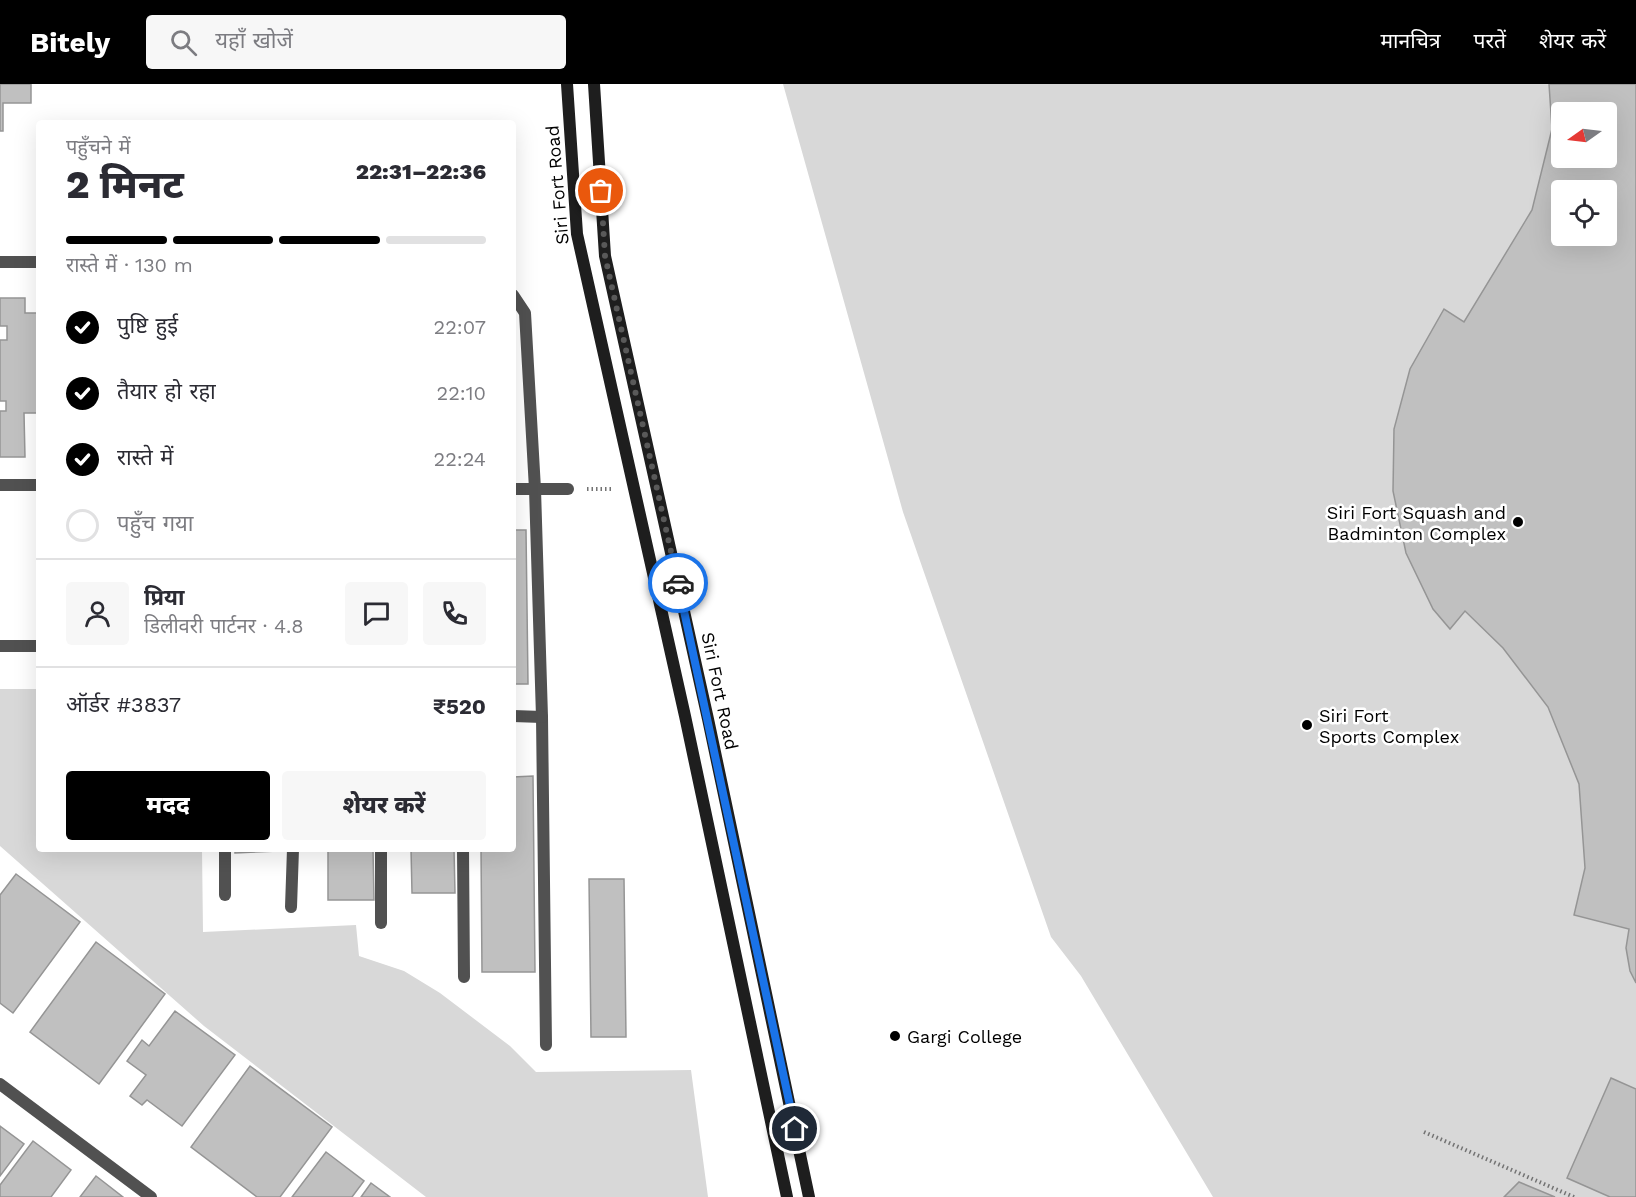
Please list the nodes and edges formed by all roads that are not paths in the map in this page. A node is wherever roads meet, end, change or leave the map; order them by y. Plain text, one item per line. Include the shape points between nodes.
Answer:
1 (567, 84) edge
2 (594, 84) edge
3 (0, 261) edge
4 (36, 262) edge
5 (516, 299) edge
6 (0, 485) edge
7 (36, 485) edge
8 (516, 489) edge
9 (535, 489) junction
10 (568, 489) road end
11 (0, 646) edge
12 (36, 646) edge
13 (516, 716) edge
14 (542, 717) junction
15 (225, 852) edge
16 (293, 852) edge
17 (381, 852) edge
18 (463, 852) edge
19 (225, 895) dead end
20 (291, 908) dead end
21 (381, 923) dead end
22 (464, 977) dead end
23 (546, 1046) dead end
24 (0, 1084) edge
25 (152, 1197) edge
26 (787, 1197) edge
27 (809, 1197) edge

1 - 26 street, Siri Fort Road via 577,234
2 - 27 street, Siri Fort Road via 605,256
3 - 4 street
5 - 9 street via 525,313
6 - 7 street
8 - 9 street
9 - 10 street
9 - 14 street
11 - 12 street
13 - 14 street
14 - 23 street
15 - 19 street
16 - 20 street
17 - 21 street
18 - 22 street
24 - 25 street

